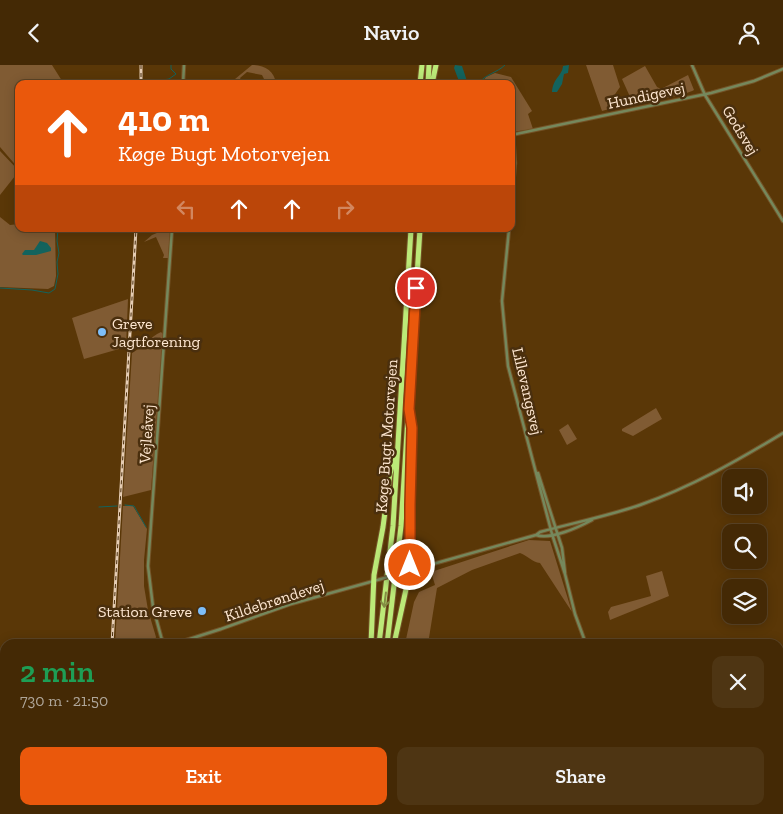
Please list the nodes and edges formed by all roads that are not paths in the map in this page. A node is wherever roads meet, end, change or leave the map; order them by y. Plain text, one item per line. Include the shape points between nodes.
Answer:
1 (184, 65) edge
2 (422, 65) edge
3 (429, 65) edge
4 (436, 65) edge
5 (692, 65) edge
6 (783, 69) edge
7 (183, 80) edge
8 (420, 80) edge
9 (428, 80) edge
10 (433, 80) edge
11 (705, 95) junction
12 (515, 134) edge
13 (774, 205) junction
14 (783, 217) edge
15 (783, 221) edge
16 (172, 232) edge
17 (411, 232) edge
18 (420, 232) edge
19 (509, 232) edge
20 (409, 409) junction
21 (783, 433) edge
22 (398, 447) junction
23 (535, 467) junction
24 (596, 518) junction
25 (556, 528) junction
26 (551, 529) junction
27 (558, 533) junction
28 (552, 534) junction
29 (536, 535) junction
30 (410, 571) junction
31 (565, 575) junction
32 (374, 581) junction
33 (162, 639) edge
34 (188, 639) edge
35 (371, 639) edge
36 (380, 639) edge
37 (388, 639) edge
38 (395, 639) edge
39 (584, 639) edge

1 - 7 street
2 - 8 highway
3 - 9 highway
4 - 10 highway
5 - 11 street, Godsvej
6 - 11 street, Hundigevej via 741,86
11 - 12 street, Hundigevej
11 - 13 street, Godsvej
13 - 14 street, Godsvej
13 - 15 street, Godsvej
16 - 33 street, Vejleåvej via 148,566 153,607
17 - 22 highway, Køge Bugt Motorvejen
18 - 20 highway, Køge Bugt Motorvejen
19 - 23 street, Lillevangsvej via 502,301 505,345 515,397
20 - 30 highway via 412,428
20 - 37 highway, Køge Bugt Motorvejen via 401,526
21 - 24 street via 730,465 670,494
22 - 32 highway via 390,474
22 -> 36 highway, Køge Bugt Motorvejen
23 - 25 street, Lillevangsvej
23 - 26 street, Lillevangsvej
24 - 25 street
24 - 27 street
25 - 26 street
25 - 27 street, Lillevangsvej
26 - 28 street, Lillevangsvej
26 - 29 street
27 - 28 street
27 - 31 street, Lillevangsvej
28 - 29 street
28 - 31 street, Lillevangsvej
29 - 30 street, Kildebrøndevej
30 - 32 street, Kildebrøndevej, bridge
30 - 38 highway
31 - 39 street, Lillevangsvej
32 - 34 street, Kildebrøndevej via 291,603
32 - 35 highway

